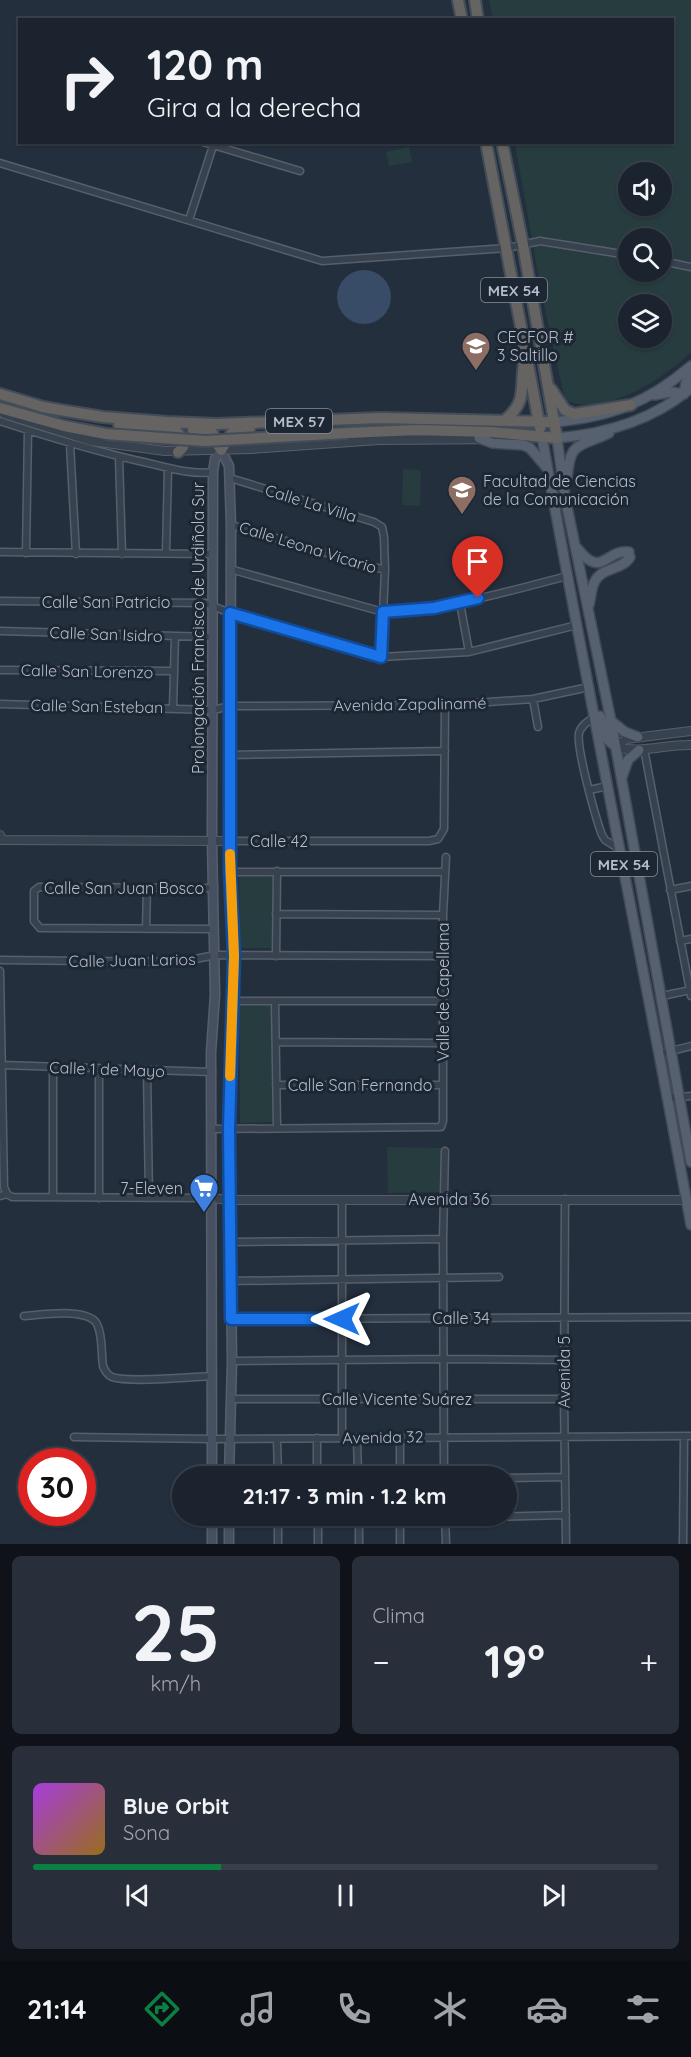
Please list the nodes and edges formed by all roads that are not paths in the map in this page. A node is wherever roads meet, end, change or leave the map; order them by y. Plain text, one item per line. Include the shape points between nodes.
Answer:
1 (458, 0) edge
2 (475, 0) edge
3 (462, 18) edge
4 (478, 18) edge
5 (208, 144) edge
6 (486, 144) edge
7 (502, 144) edge
8 (213, 146) junction
9 (0, 163) edge
10 (300, 171) dead end
11 (189, 220) junction
12 (523, 245) junction
13 (507, 248) junction
14 (618, 253) edge
15 (672, 263) edge
16 (691, 267) edge
17 (525, 351) junction
18 (691, 366) edge
19 (691, 375) edge
20 (548, 383) junction
21 (688, 391) edge
22 (0, 394) edge
23 (636, 402) junction
24 (0, 408) edge
25 (60, 410) junction
26 (0, 412) edge
27 (405, 419) junction
28 (505, 420) junction
29 (0, 421) edge
30 (539, 421) junction
31 (554, 422) junction
32 (621, 428) junction
33 (28, 430) junction
34 (174, 430) junction
35 (526, 437) junction
36 (542, 437) junction
37 (479, 438) junction
38 (557, 438) junction
39 (70, 444) junction
40 (221, 450) junction
41 (178, 452) junction
42 (119, 457) junction
43 (168, 468) junction
44 (548, 469) junction
45 (213, 472) junction
46 (230, 478) junction
47 (566, 497) junction
48 (231, 525) junction
49 (576, 546) junction
50 (0, 552) edge
51 (26, 553) junction
52 (166, 553) junction
53 (563, 553) junction
54 (76, 554) junction
55 (122, 554) junction
56 (211, 554) junction
57 (230, 569) junction
58 (385, 570) junction
59 (581, 575) junction
60 (567, 576) junction
61 (572, 598) junction
62 (0, 601) edge
63 (460, 603) junction
64 (212, 604) junction
65 (587, 610) junction
66 (383, 612) junction
67 (230, 613) junction
68 (578, 626) junction
69 (0, 631) edge
70 (175, 636) junction
71 (213, 637) junction
72 (469, 652) junction
73 (381, 657) junction
74 (0, 670) edge
75 (174, 671) junction
76 (590, 691) junction
77 (533, 699) junction
78 (0, 705) edge
79 (445, 705) junction
80 (230, 706) junction
81 (173, 708) junction
82 (213, 710) junction
83 (595, 720) junction
84 (611, 721) junction
85 (538, 727) dead end
86 (691, 731) edge
87 (638, 737) junction
88 (691, 745) edge
89 (616, 747) junction
90 (641, 749) junction
91 (445, 751) junction
92 (230, 755) junction
93 (621, 782) junction
94 (609, 789) junction
95 (589, 790) junction
96 (0, 838) edge
97 (212, 840) junction
98 (230, 841) junction
99 (621, 850) junction
100 (446, 857) dead end
101 (277, 871) junction
102 (230, 872) junction
103 (444, 872) junction
104 (691, 886) edge
105 (147, 888) junction
106 (214, 888) junction
107 (670, 890) junction
108 (276, 914) junction
109 (443, 915) junction
110 (146, 929) junction
111 (214, 929) junction
112 (691, 939) edge
113 (680, 941) junction
114 (215, 955) junction
115 (234, 956) junction
116 (276, 956) junction
117 (444, 956) junction
118 (0, 960) edge
119 (0, 971) edge
120 (691, 992) edge
121 (662, 996) junction
122 (231, 1001) junction
123 (275, 1001) junction
124 (443, 1001) junction
125 (276, 1042) junction
126 (443, 1043) junction
127 (691, 1047) edge
128 (671, 1051) junction
129 (659, 1054) junction
130 (1, 1055) edge
131 (1, 1066) edge
132 (53, 1066) junction
133 (99, 1068) junction
134 (147, 1071) junction
135 (212, 1072) junction
136 (276, 1085) junction
137 (443, 1086) junction
138 (691, 1096) edge
139 (667, 1098) junction
140 (680, 1098) junction
141 (277, 1127) junction
142 (229, 1128) junction
143 (211, 1129) junction
144 (2, 1140) edge
145 (690, 1150) edge
146 (445, 1151) dead end
147 (691, 1162) edge
148 (2, 1187) edge
149 (3, 1195) edge
150 (53, 1197) junction
151 (99, 1198) junction
152 (149, 1198) junction
153 (211, 1198) junction
154 (444, 1199) junction
155 (230, 1200) junction
156 (342, 1200) junction
157 (565, 1200) junction
158 (686, 1200) junction
159 (691, 1225) edge
160 (341, 1239) junction
161 (443, 1239) junction
162 (230, 1242) junction
163 (499, 1277) dead end
164 (341, 1278) junction
165 (444, 1279) junction
166 (230, 1281) junction
167 (24, 1316) dead end
168 (691, 1317) edge
169 (444, 1318) junction
170 (564, 1318) junction
171 (231, 1319) junction
172 (342, 1319) junction
173 (444, 1359) junction
174 (343, 1360) junction
175 (564, 1360) junction
176 (232, 1361) junction
177 (212, 1376) junction
178 (444, 1398) junction
179 (231, 1399) junction
180 (342, 1399) junction
181 (564, 1399) junction
182 (74, 1437) dead end
183 (399, 1437) junction
184 (444, 1437) junction
185 (564, 1437) junction
186 (688, 1437) edge
187 (317, 1438) junction
188 (342, 1438) junction
189 (357, 1438) junction
190 (212, 1439) junction
191 (230, 1439) junction
192 (277, 1439) junction
193 (212, 1466) edge
194 (229, 1466) edge
195 (278, 1466) edge
196 (317, 1466) edge
197 (358, 1466) edge
198 (400, 1466) edge
199 (444, 1466) edge
200 (565, 1477) junction
201 (517, 1478) edge
202 (517, 1515) edge
203 (566, 1515) junction
204 (212, 1526) edge
205 (229, 1526) edge
206 (278, 1526) edge
207 (318, 1526) edge
208 (359, 1526) edge
209 (400, 1526) edge
210 (445, 1526) edge
211 (212, 1544) edge
212 (229, 1544) edge
213 (278, 1544) edge
214 (318, 1544) edge
215 (359, 1544) edge
216 (400, 1544) edge
217 (446, 1544) edge
218 (566, 1544) edge
219 (683, 1544) edge

1 - 3 highway
2 - 4 highway
5 - 8 street
6 - 13 highway, MEX 54
7 - 12 highway, MEX 54
8 - 10 street
8 - 11 street
9 - 11 street
11 - 13 street via 322,261
12 - 13 street
12 - 14 street via 540,241
12 - 20 highway, MEX 54
13 - 17 highway, MEX 54
15 - 16 street
17 - 28 highway via 520,401
17 - 30 highway, MEX 54
18 - 23 main road
19 - 21 main road via 684,385
20 - 23 highway via 565,410 574,414
20 - 31 highway, MEX 54
21 - 23 main road via 665,392
21 - 32 main road via 659,411
22 - 25 highway, MEX 57
23 - 31 main road via 586,419
24 - 35 highway, MEX 57, bridge via 106,434 205,441 416,430
25 - 27 highway, MEX 57 via 114,418 217,424
25 - 34 highway via 113,424
26 - 41 street via 91,441
27 - 28 highway, MEX 57
27 - 40 highway via 389,424 247,428 232,433
28 - 30 highway, MEX 57
29 - 33 street
30 - 31 highway, MEX 57
30 - 36 highway, MEX 54
31 - 38 highway, MEX 54
32 - 38 main road
32 - 47 main road via 573,450
33 - 39 street
33 - 51 street
34 - 40 highway via 212,432
34 - 41 highway via 184,440 185,446
35 - 36 highway, MEX 57
35 - 37 street
36 - 38 highway, MEX 57
36 - 44 main road, MEX 54
37 - 40 street
37 - 44 main road via 530,448
38 - 47 main road, MEX 54
39 - 42 street
39 - 54 street
40 - 41 street
40 - 45 main road, Prolongación Francisco de Urdiñola Sur
40 - 46 main road, Prolongación Francisco de Urdiñola Sur via 229,462
42 - 43 street
42 - 55 street
43 - 45 street
43 - 52 street
44 - 53 main road, MEX 54
45 - 56 main road, Prolongación Francisco de Urdiñola Sur
46 - 48 main road, Prolongación Francisco de Urdiñola Sur
46 - 58 street, Calle La Villa via 382,526
47 - 49 main road, MEX 54
48 - 57 main road, Prolongación Francisco de Urdiñola Sur
48 - 58 street, Calle Leona Vicario
49 - 59 main road, MEX 54
49 - 65 main road via 587,560 594,562 625,551 629,554 627,562 596,579
50 - 51 street
51 - 54 street
52 - 55 street
52 - 56 street
53 - 59 main road
53 - 60 main road, MEX 54
54 - 55 street
56 - 64 main road, Prolongación Francisco de Urdiñola Sur
57 - 66 street
57 - 67 main road, Prolongación Francisco de Urdiñola Sur
58 - 66 street
59 - 61 main road
59 - 65 main road, MEX 54
60 - 61 main road, MEX 54
60 - 63 street
61 - 68 main road, MEX 54
62 - 64 street, Calle San Patricio
63 - 66 street
63 - 72 street
64 - 67 street
64 - 71 main road, Prolongación Francisco de Urdiñola Sur
65 - 84 main road, MEX 54
66 - 73 street
67 - 73 street
67 - 80 main road, Prolongación Francisco de Urdiñola Sur
68 - 72 street
68 - 76 main road, MEX 54
69 - 70 street, Calle San Isidro
70 - 71 street, Calle San Isidro
70 - 75 street
71 - 82 main road, Prolongación Francisco de Urdiñola Sur
72 - 73 street
74 - 75 street, Calle San Lorenzo
75 - 81 street
76 - 77 street, Avenida Zapalinamé
76 - 83 main road, MEX 54
76 - 89 main road via 608,740
77 - 79 street, Avenida Zapalinamé
77 - 85 street
78 - 81 street, Calle San Esteban
79 - 80 street, Avenida Zapalinamé
79 - 91 street
80 - 82 street, Calle San Esteban
80 - 92 main road, Prolongación Francisco de Urdiñola Sur
81 - 82 street, Calle San Esteban
82 - 97 main road, Prolongación Francisco de Urdiñola Sur
83 - 94 main road, MEX 54
83 - 95 street via 585,723 579,734
84 - 87 main road
84 - 89 main road, MEX 54
86 - 87 street
87 - 89 street via 626,739
88 - 90 street
89 - 90 street via 628,751
89 - 93 main road, MEX 54
89 - 94 main road via 610,759 614,788
90 - 93 main road via 626,763
90 - 107 street
91 - 92 street
91 - 98 street, Calle 42 via 441,837 429,841
92 - 98 main road, Prolongación Francisco de Urdiñola Sur
93 - 121 main road, MEX 54
94 - 95 street
94 - 99 main road, MEX 54
95 - 99 street via 602,835
96 - 97 street, Calle 42
97 - 98 street, Calle 42
97 - 106 main road, Prolongación Francisco de Urdiñola Sur
98 - 102 main road, Prolongación Francisco de Urdiñola Sur
99 - 129 main road, MEX 54
100 - 103 street, Valle de Capellana
101 - 102 street
101 - 103 street
101 - 108 street
102 - 115 main road, Prolongación Francisco de Urdiñola Sur
103 - 109 street, Valle de Capellana
104 - 107 street
105 - 106 street, Calle San Juan Bosco
105 - 110 street
105 - 110 street, Calle San Juan Bosco via 42,886 34,891 34,921 38,927
106 - 111 main road, Prolongación Francisco de Urdiñola Sur
107 - 113 street
108 - 109 street
108 - 116 street
109 - 117 street, Valle de Capellana
110 - 111 street, Calle San Juan Bosco
111 - 114 main road, Prolongación Francisco de Urdiñola Sur
112 - 113 street
113 - 120 street
114 - 115 street, Calle Juan Larios
114 - 118 street, Calle Juan Larios via 181,962
114 - 135 main road, Prolongación Francisco de Urdiñola Sur
115 - 116 street, Calle Juan Larios
115 - 122 main road, Prolongación Francisco de Urdiñola Sur
116 - 117 street, Calle Juan Larios
117 - 124 street, Valle de Capellana
119 - 130 street
120 - 121 street
121 - 128 main road, MEX 54
122 - 123 street
122 - 142 main road, Prolongación Francisco de Urdiñola Sur
123 - 124 street
123 - 125 street
124 - 126 street, Valle de Capellana
125 - 126 street
125 - 136 street
126 - 137 street, Valle de Capellana
127 - 128 street
128 - 129 street
128 - 140 main road, MEX 54
129 - 139 main road, MEX 54
130 - 131 street
131 - 132 street, Calle 1 de Mayo
131 - 144 street
132 - 133 street, Calle 1 de Mayo
132 - 150 street
133 - 134 street, Calle 1 de Mayo
133 - 151 street
134 - 135 street, Calle 1 de Mayo
134 - 152 street
135 - 143 main road, Prolongación Francisco de Urdiñola Sur
136 - 137 street, Calle San Fernando
136 - 141 street
137 - 141 street, Valle de Capellana via 441,1127
138 - 140 street
139 - 140 street
139 - 158 main road, MEX 54
140 - 145 main road, MEX 54
141 - 142 street
142 - 143 street
142 - 155 main road, Prolongación Francisco de Urdiñola Sur
143 - 153 main road, Prolongación Francisco de Urdiñola Sur
144 - 148 street
145 - 147 main road, MEX 54
146 - 154 street
148 - 149 street
149 - 150 street
150 - 151 street
151 - 152 street
152 - 153 street
153 - 155 street, Avenida 36
153 - 177 main road, Prolongación Francisco de Urdiñola Sur
154 - 156 street, Avenida 36
154 - 157 street, Avenida 36
154 - 161 street
155 - 156 street, Avenida 36
155 - 162 main road, Prolongación Francisco de Urdiñola Sur
156 - 160 street
157 - 158 street, Avenida 36
157 - 170 street, Avenida 5
158 - 159 main road, MEX 54
160 - 161 street
160 - 162 street
160 - 164 street
161 - 165 street
162 - 166 main road, Prolongación Francisco de Urdiñola Sur
163 - 165 street
164 - 165 street
164 - 166 street
164 - 172 street
165 - 169 street
166 - 171 main road, Prolongación Francisco de Urdiñola Sur
167 - 177 street via 90,1317 98,1326 105,1372 114,1377
168 - 170 street, Calle 34
169 - 170 street, Calle 34
169 - 172 street, Calle 34
169 - 173 street
170 - 175 street, Avenida 5
171 - 172 street, Calle 34
171 - 176 main road, Prolongación Francisco de Urdiñola Sur
172 - 174 street
173 - 174 street
173 - 175 street
173 - 178 street
174 - 176 street
174 - 180 street
175 - 181 street, Avenida 5
176 - 179 main road, Prolongación Francisco de Urdiñola Sur
177 - 190 main road, Prolongación Francisco de Urdiñola Sur
178 - 180 street, Calle Vicente Suárez
178 - 181 street, Calle Vicente Suárez
178 - 184 street
179 - 180 street, Calle Vicente Suárez
179 - 191 main road, Prolongación Francisco de Urdiñola Sur
180 - 188 street
181 - 185 street, Avenida 5
182 - 190 street, Avenida 32
183 - 184 street, Avenida 32
183 - 189 street, Avenida 32
183 - 198 street
184 - 185 street, Avenida 32
184 - 199 street
185 - 186 street, Avenida 32
185 - 200 street, Avenida 5
186 - 219 street
187 - 188 street, Avenida 32
187 - 192 street, Avenida 32
187 - 196 street
188 - 189 street, Avenida 32
189 - 197 street
190 - 191 street, Avenida 32
190 - 193 main road, Prolongación Francisco de Urdiñola Sur
191 - 192 street, Avenida 32
191 - 194 main road, Prolongación Francisco de Urdiñola Sur
192 - 195 street
200 - 201 street
200 - 203 street, Avenida 5
202 - 203 street
203 - 218 street, Avenida 5
204 - 211 main road
205 - 212 main road
206 - 213 street
207 - 214 street
208 - 215 street
209 - 216 street
210 - 217 street

